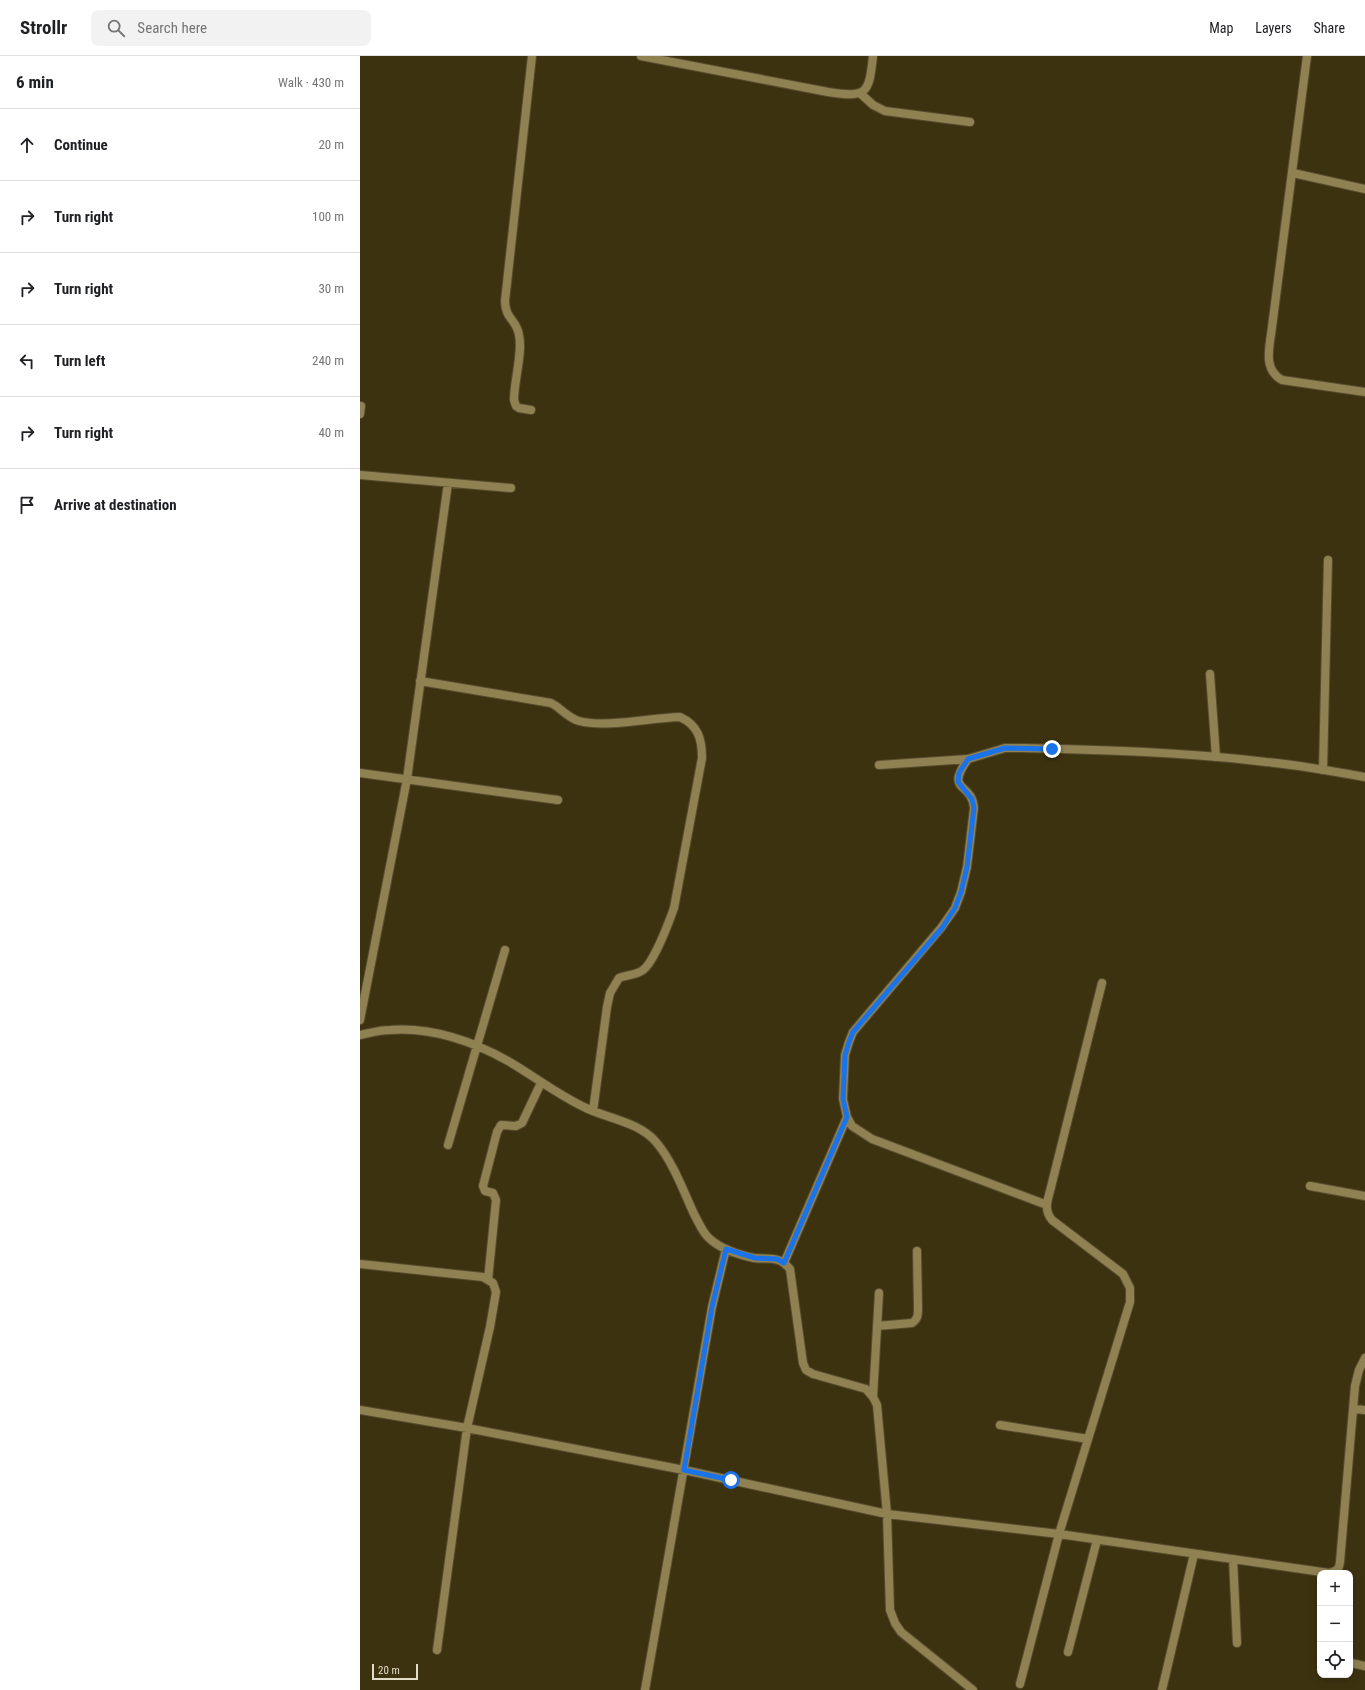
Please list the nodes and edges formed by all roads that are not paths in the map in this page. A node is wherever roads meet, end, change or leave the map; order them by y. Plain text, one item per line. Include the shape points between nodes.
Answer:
1 (532, 56) edge
2 (641, 56) edge
3 (873, 56) edge
4 (1307, 56) edge
5 (862, 94) junction
6 (970, 122) dead end
7 (1293, 172) junction
8 (1365, 189) edge
9 (1365, 392) edge
10 (530, 410) dead end
11 (360, 475) edge
12 (448, 482) junction
13 (511, 488) dead end
14 (1328, 560) dead end
15 (1210, 674) dead end
16 (420, 681) junction
17 (1216, 757) junction
18 (968, 759) junction
19 (879, 765) dead end
20 (1323, 770) junction
21 (360, 772) edge
22 (1365, 777) edge
23 (407, 779) junction
24 (558, 800) dead end
25 (505, 950) dead end
26 (1102, 983) dead end
27 (360, 1020) edge
28 (360, 1035) edge
29 (476, 1046) junction
30 (541, 1083) junction
31 (593, 1111) junction
32 (847, 1117) junction
33 (448, 1145) dead end
34 (1310, 1186) dead end
35 (1365, 1196) edge
36 (1047, 1205) junction
37 (726, 1249) junction
38 (917, 1251) dead end
39 (784, 1263) junction
40 (360, 1264) edge
41 (488, 1280) junction
42 (879, 1293) dead end
43 (877, 1326) junction
44 (1365, 1358) edge
45 (874, 1397) junction
46 (1354, 1409) junction
47 (360, 1410) edge
48 (1365, 1410) edge
49 (1000, 1425) dead end
50 (467, 1428) junction
51 (1088, 1439) junction
52 (684, 1470) junction
53 (887, 1514) junction
54 (1059, 1534) junction
55 (1097, 1540) junction
56 (1194, 1554) junction
57 (1233, 1559) junction
58 (1237, 1642) dead end
59 (436, 1650) dead end
60 (1068, 1652) dead end
61 (1353, 1663) edge
62 (1365, 1666) edge
63 (1020, 1684) dead end
64 (645, 1690) edge
65 (973, 1690) edge
66 (1162, 1690) edge

1 - 10 street via 505,301 507,315 516,327 520,343 514,400 516,406
2 - 5 street via 828,92
3 - 5 street via 870,82
4 - 7 street
5 - 6 street via 884,111
7 - 8 street
7 - 9 street via 1272,327 1269,362 1271,370 1282,380
11 - 12 street
12 - 13 street
12 - 16 street
14 - 20 street
15 - 17 street
16 - 23 street
16 - 31 street via 551,703 571,718 592,723 680,717 688,721 700,736 702,758 674,908 649,964 640,972 619,978 610,993
17 - 18 street via 1005,748
17 - 20 street
18 - 19 street
18 - 32 street via 958,778 958,782 972,799 974,808 967,867 961,892 955,908 942,928 853,1032 845,1055 843,1099
20 - 22 street
21 - 23 street
23 - 24 street
23 - 27 street
25 - 29 street
26 - 36 street
28 - 29 street via 389,1030 436,1032
29 - 30 street via 508,1061
29 - 33 street
30 - 31 street
30 - 41 street via 522,1122 516,1126 501,1125 497,1132 483,1186 485,1191 493,1193 496,1200
31 - 37 street via 643,1131 655,1140 665,1153 709,1239
32 - 36 street via 852,1126 872,1138
32 - 39 street
34 - 35 street
36 - 51 street via 1047,1214 1052,1220 1123,1274 1130,1288 1130,1302
37 - 39 street via 755,1258 777,1259
37 - 52 street via 712,1307
38 - 43 street via 916,1320 912,1323
39 - 45 street via 790,1269 806,1370 866,1389
40 - 41 street via 483,1277
41 - 50 street via 496,1292
42 - 43 street
43 - 45 street
44 - 46 street via 1355,1386
45 - 53 street via 877,1405
46 - 48 street
46 - 57 street via 1339,1568 1336,1572
47 - 50 street
49 - 51 street
50 - 52 street
50 - 59 street
51 - 54 street
52 - 53 street
52 - 64 street
53 - 54 street
53 - 65 street via 890,1610 895,1622 901,1632
54 - 55 street
54 - 63 street
55 - 56 street
55 - 60 street
56 - 57 street
56 - 66 street
57 - 58 street
61 - 62 street

